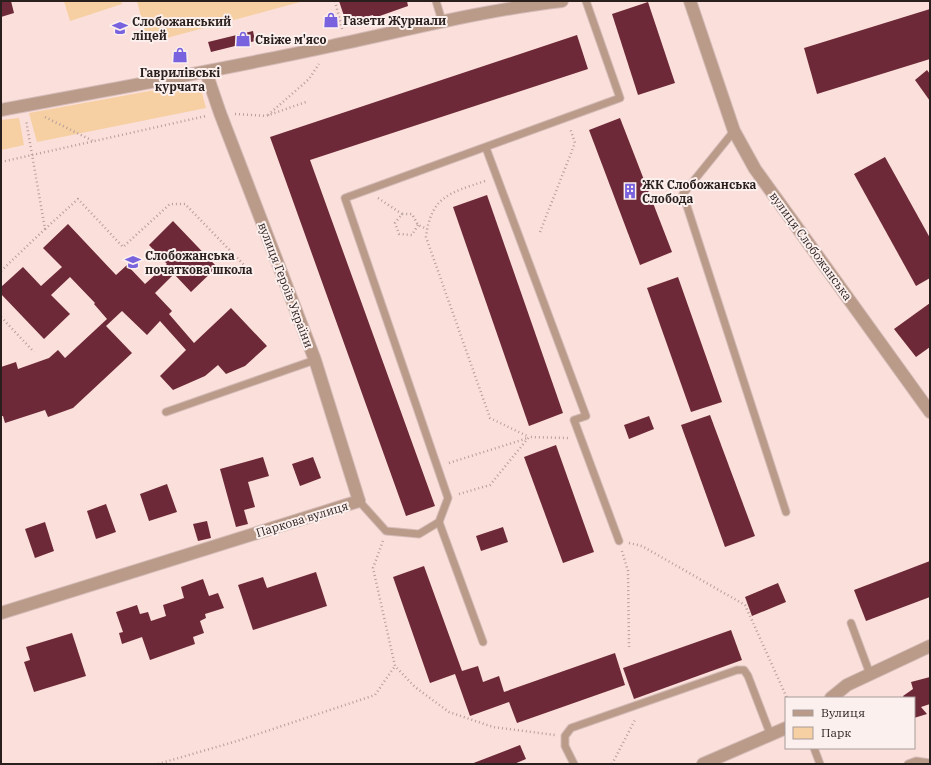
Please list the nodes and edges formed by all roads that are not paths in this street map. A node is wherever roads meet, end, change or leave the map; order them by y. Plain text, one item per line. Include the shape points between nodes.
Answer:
1 (436, 1) edge
2 (562, 1) edge
3 (586, 1) edge
4 (690, 1) edge
5 (523, 4) edge
6 (442, 21) junction
7 (206, 72) junction
8 (1, 110) edge
9 (734, 131) junction
10 (486, 148) junction
11 (315, 360) junction
12 (166, 412) dead end
13 (930, 412) edge
14 (356, 502) junction
15 (786, 512) dead end
16 (439, 522) junction
17 (619, 541) road end
18 (1, 612) edge
19 (850, 623) dead end
20 (483, 642) dead end
21 (930, 646) edge
22 (870, 674) junction
23 (831, 697) edge
24 (785, 729) edge
25 (771, 736) junction
26 (814, 749) edge
27 (930, 763) edge
28 (574, 764) edge
29 (704, 764) edge
30 (820, 764) edge
31 (908, 764) edge

1 - 6 lane
2 - 5 street
3 - 10 lane via 620,98
4 - 9 street, вулиця Слобожанська
5 - 6 street
6 - 7 street
7 - 8 street
7 - 11 street, вулиця Героїв України
9 - 13 street, вулиця Слобожанська via 755,168
9 - 15 lane via 683,194
10 - 16 lane via 345,198 448,498
10 - 17 lane via 586,416 574,420
11 - 12 lane
11 - 14 street, вулиця Героїв України
14 - 16 lane via 386,531 419,534
14 - 18 street, Паркова вулиця
16 - 20 lane
19 - 22 lane
21 - 22 street
22 - 23 street via 847,685
24 - 25 street
25 - 28 lane via 748,676 744,670 736,670 571,728 565,736 565,746
25 - 29 street
26 - 30 lane
27 - 31 lane via 916,761

